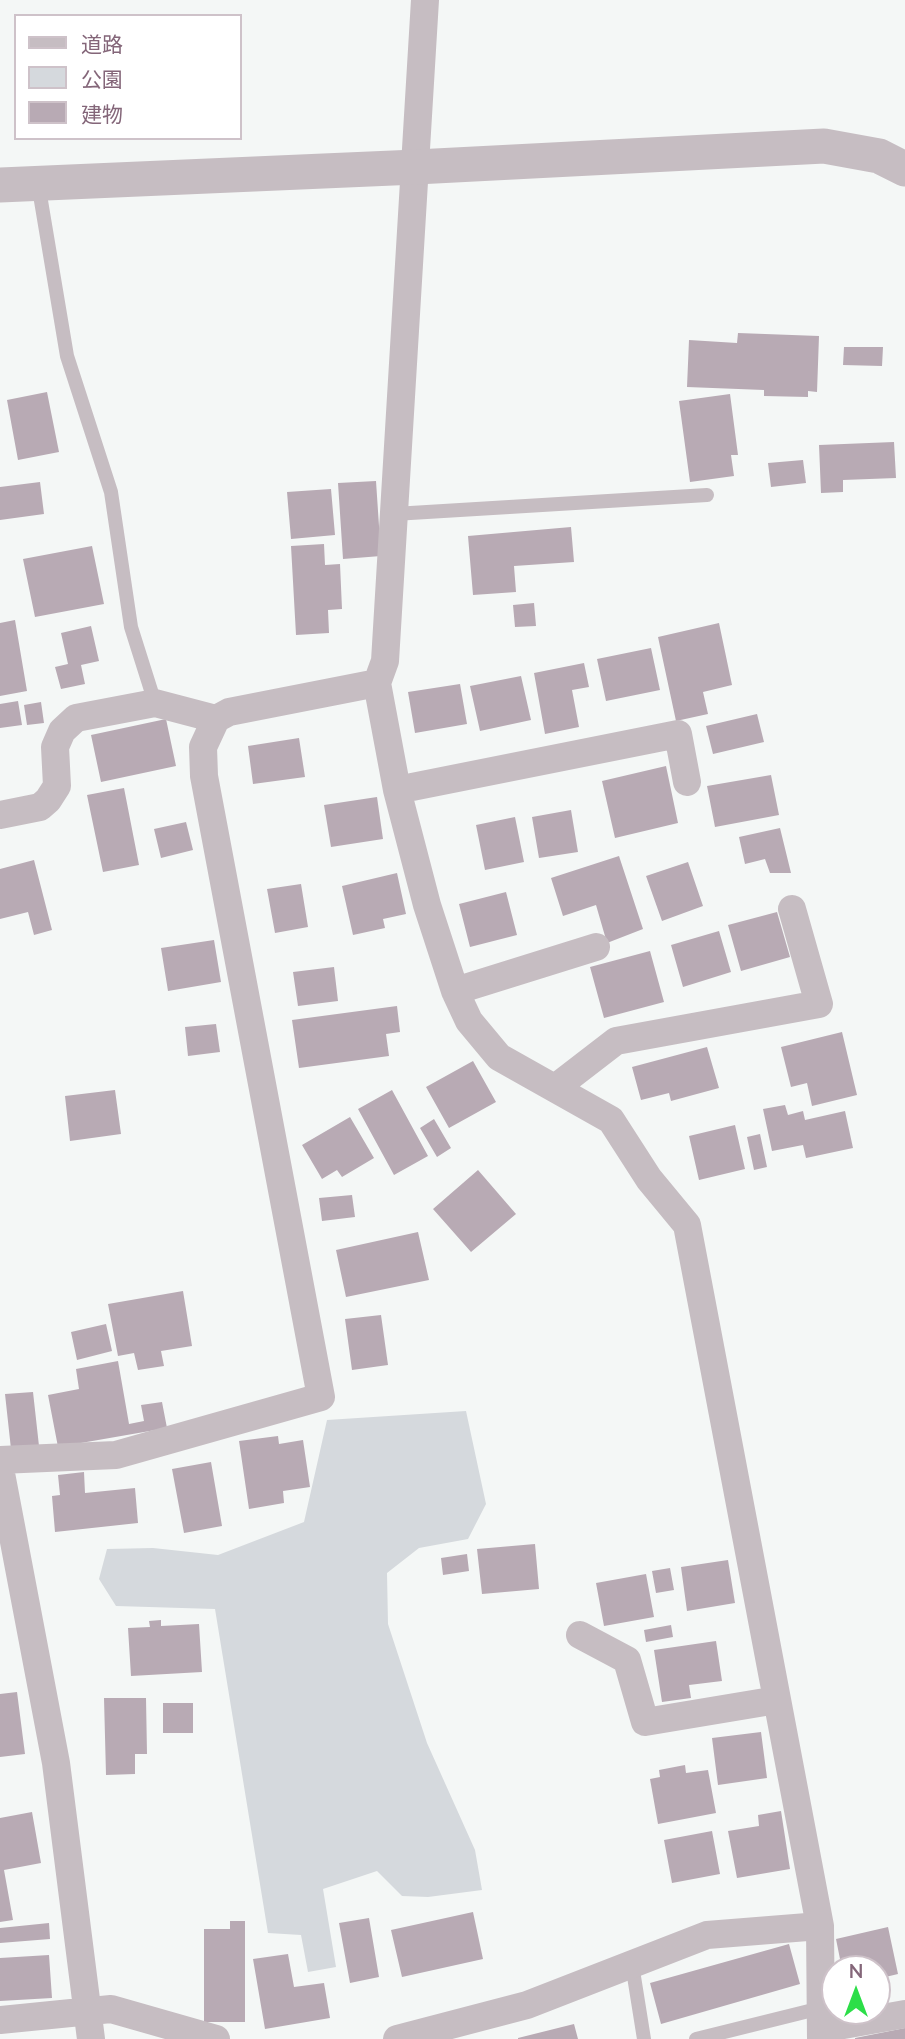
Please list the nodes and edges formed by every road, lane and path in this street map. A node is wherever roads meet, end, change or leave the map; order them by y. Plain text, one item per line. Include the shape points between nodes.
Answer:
1 (425, 0) edge
2 (416, 167) junction
3 (905, 169) edge
4 (37, 183) junction
5 (0, 185) edge
6 (707, 495) dead end
7 (394, 514) junction
8 (377, 683) junction
9 (155, 703) junction
10 (216, 719) junction
11 (687, 782) dead end
12 (397, 790) junction
13 (0, 815) edge
14 (792, 909) dead end
15 (596, 947) dead end
16 (455, 991) junction
17 (555, 1088) junction
18 (0, 1460) edge
19 (0, 1468) edge
20 (580, 1635) dead end
21 (777, 1700) junction
22 (820, 1926) junction
23 (632, 1964) junction
24 (88, 2010) junction
25 (0, 2020) edge
26 (821, 2025) edge
27 (91, 2039) edge
28 (216, 2039) edge
29 (397, 2039) edge
30 (644, 2039) edge
31 (696, 2039) edge

1 - 2 street
2 - 3 street via 824,146 879,156
2 - 4 street
2 - 7 street
4 - 5 street
4 - 9 lane via 67,356 111,492 131,628
6 - 7 lane
7 - 8 street via 385,661
8 - 10 street via 229,712
8 - 12 street
9 - 10 street
9 - 13 street via 76,718 62,731 55,747 57,786 48,800 40,807
10 - 18 street via 203,747 204,776 321,1397 116,1455
11 - 12 street via 678,734
12 - 16 street
14 - 17 street via 819,1004 616,1041
15 - 16 street
16 - 17 street via 469,1021 499,1057
17 - 21 street via 611,1120 649,1179 687,1225
19 - 24 street via 56,1763
20 - 21 street via 627,1660 645,1721
21 - 22 street
22 - 23 street via 707,1935
22 - 26 street
23 - 29 street via 527,2004
23 - 30 lane
24 - 25 street
24 - 27 street
24 - 28 street via 111,2009
26 - 31 lane

